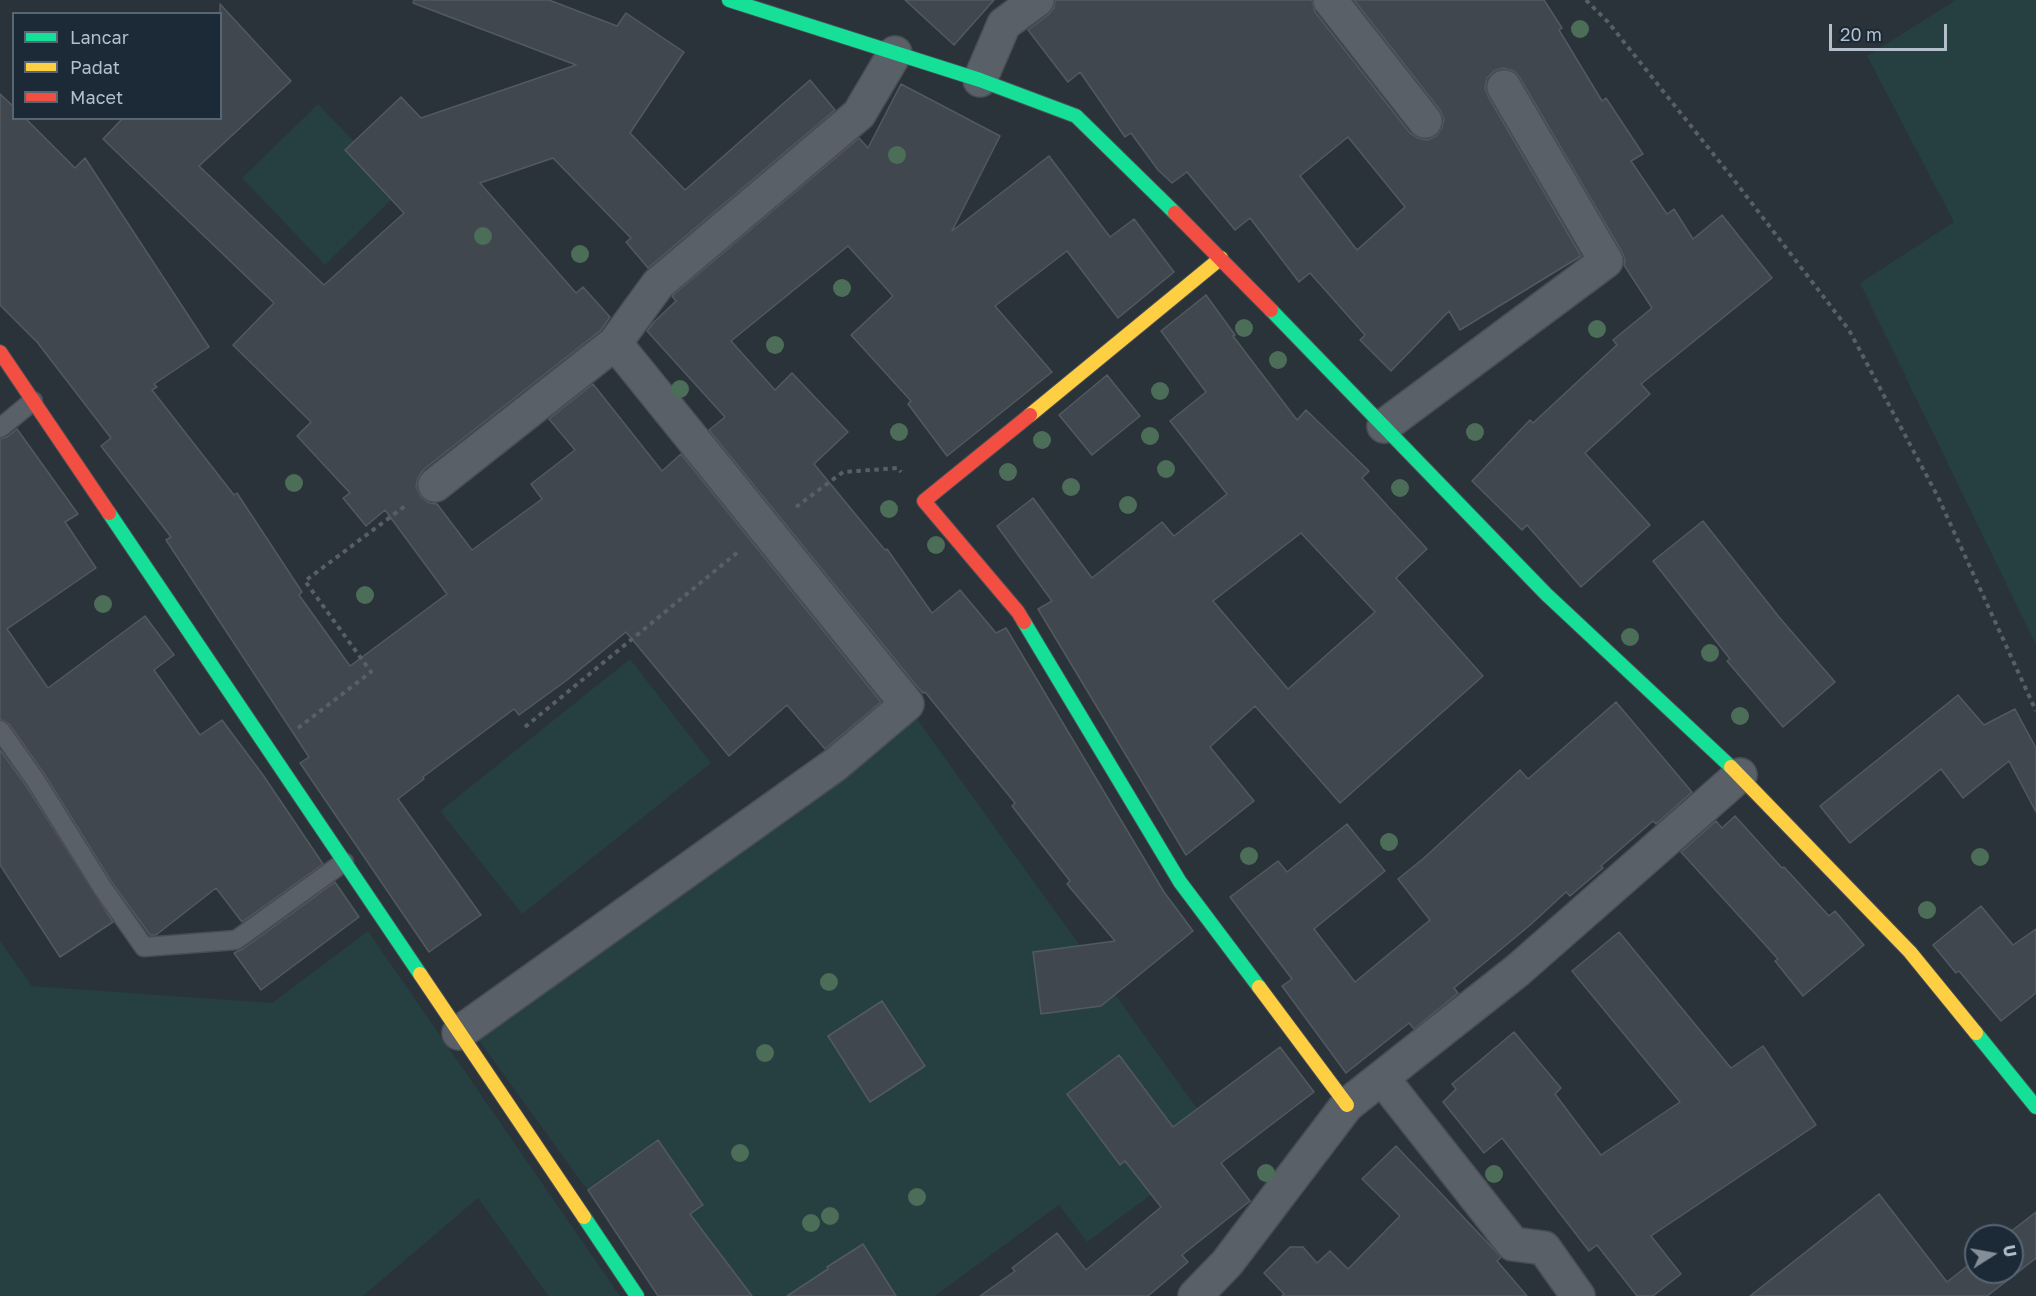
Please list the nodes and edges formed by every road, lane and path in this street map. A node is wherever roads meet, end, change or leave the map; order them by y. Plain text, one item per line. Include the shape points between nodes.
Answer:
1 (729, 0) edge
2 (1037, 0) edge
3 (1330, 0) edge
4 (1586, 0) edge
5 (895, 53) junction
6 (980, 80) junction
7 (1504, 87) dead end
8 (1425, 121) dead end
9 (1221, 258) junction
10 (615, 343) junction
11 (0, 352) edge
12 (33, 401) junction
13 (1384, 426) junction
14 (0, 428) edge
15 (435, 485) joint
16 (924, 501) junction
17 (765, 530) junction
18 (2036, 711) edge
19 (525, 727) dead end
20 (0, 730) edge
21 (269, 751) junction
22 (1740, 775) junction
23 (344, 862) junction
24 (459, 1033) junction
25 (1382, 1078) junction
26 (1347, 1105) junction
27 (2036, 1107) edge
28 (637, 1296) edge
29 (1195, 1296) edge
30 (1578, 1296) edge

1 - 5 street
2 - 6 street via 1004,24
3 - 8 street
4 - 18 path via 1727,170 1849,330 1938,497
5 - 6 street
5 - 10 street via 859,114 658,284
6 - 9 street via 1076,116
7 - 13 street via 1606,261
9 - 13 street
9 - 16 street
10 - 15 street
10 - 17 street
11 - 12 street
12 - 14 lane
12 - 21 street
13 - 22 street via 1546,594
15 - 21 path via 305,581 370,672
16 - 17 path via 898,468 843,472
16 - 26 street via 1018,612 1180,882
17 - 19 path
17 - 24 street via 907,705 836,764
20 - 23 lane via 144,947 236,940
21 - 23 street
22 - 25 street via 1518,970
22 - 27 street via 1910,952
23 - 24 street
24 - 28 street
25 - 26 street
25 - 30 street via 1513,1244 1544,1248
26 - 29 street via 1227,1263

